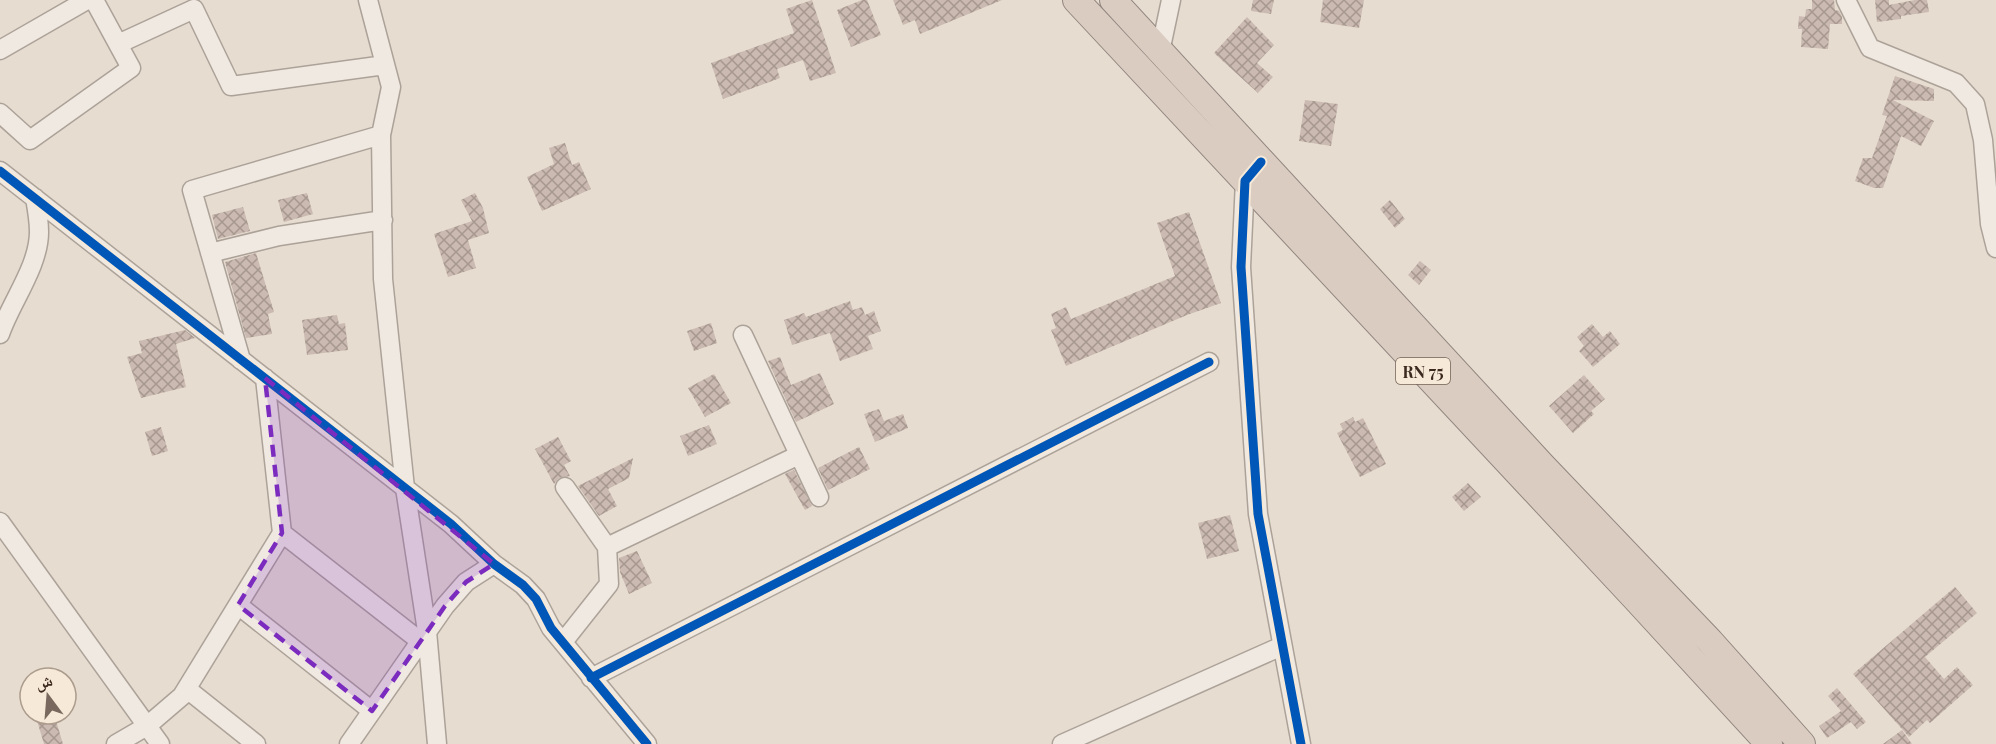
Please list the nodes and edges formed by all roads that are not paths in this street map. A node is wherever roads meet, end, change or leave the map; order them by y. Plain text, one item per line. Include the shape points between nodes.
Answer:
1 (87, 0) edge
2 (94, 0) edge
3 (368, 0) edge
4 (1076, 0) edge
5 (1113, 0) edge
6 (1171, 0) edge
7 (1846, 0) edge
8 (118, 44) junction
9 (0, 50) edge
10 (1160, 52) junction
11 (385, 65) junction
12 (0, 114) edge
13 (381, 135) junction
14 (0, 171) edge
15 (1253, 171) junction
16 (35, 198) junction
17 (383, 220) junction
18 (1996, 248) edge
19 (210, 253) junction
20 (0, 334) edge
21 (743, 335) dead end
22 (241, 360) junction
23 (1209, 362) dead end
24 (265, 378) junction
25 (799, 455) junction
26 (566, 487) dead end
27 (405, 488) junction
28 (819, 497) dead end
29 (3, 532) edge
30 (282, 533) junction
31 (607, 548) junction
32 (494, 564) junction
33 (238, 605) junction
34 (423, 636) junction
35 (567, 637) dead end
36 (1282, 646) junction
37 (591, 678) junction
38 (192, 693) dead end
39 (372, 711) junction
40 (147, 726) junction
41 (116, 744) edge
42 (160, 744) edge
43 (256, 744) edge
44 (349, 744) edge
45 (437, 744) edge
46 (647, 744) edge
47 (1062, 744) edge
48 (1300, 744) edge
49 (1769, 744) edge
50 (1802, 744) edge

1 - 9 street
2 - 8 street
3 - 11 street
4 - 15 highway, RN 75
5 - 10 highway, RN 75
6 - 10 street
7 - 18 street via 1870,48 1956,83 1975,104
8 - 11 street via 194,9 231,86
8 - 12 street via 131,68 30,140
10 - 15 highway, RN 75
11 - 13 street via 391,87
13 - 17 street
13 - 19 street via 192,190
14 - 16 street
15 - 36 street via 1241,267 1258,514
15 - 49 highway, RN 75
15 - 50 highway, RN 75 via 1542,465
16 - 20 street via 39,232 36,253
16 - 22 street
17 - 19 street via 279,236
17 - 27 street via 383,279
19 - 22 street
21 - 25 street
22 - 24 street
23 - 37 street
24 - 27 street
24 - 30 street
25 - 28 street
25 - 31 street
26 - 31 street
27 - 32 street
27 - 34 street
29 - 40 street
30 - 33 street
30 - 34 street
31 - 35 street via 609,584
32 - 34 street via 466,582
32 - 37 street via 536,599 551,628
33 - 39 street
33 - 40 street via 182,696
34 - 39 street
34 - 45 street
36 - 47 street
36 - 48 street
37 - 46 street
38 - 43 street
39 - 44 street
40 - 41 street
40 - 42 street

